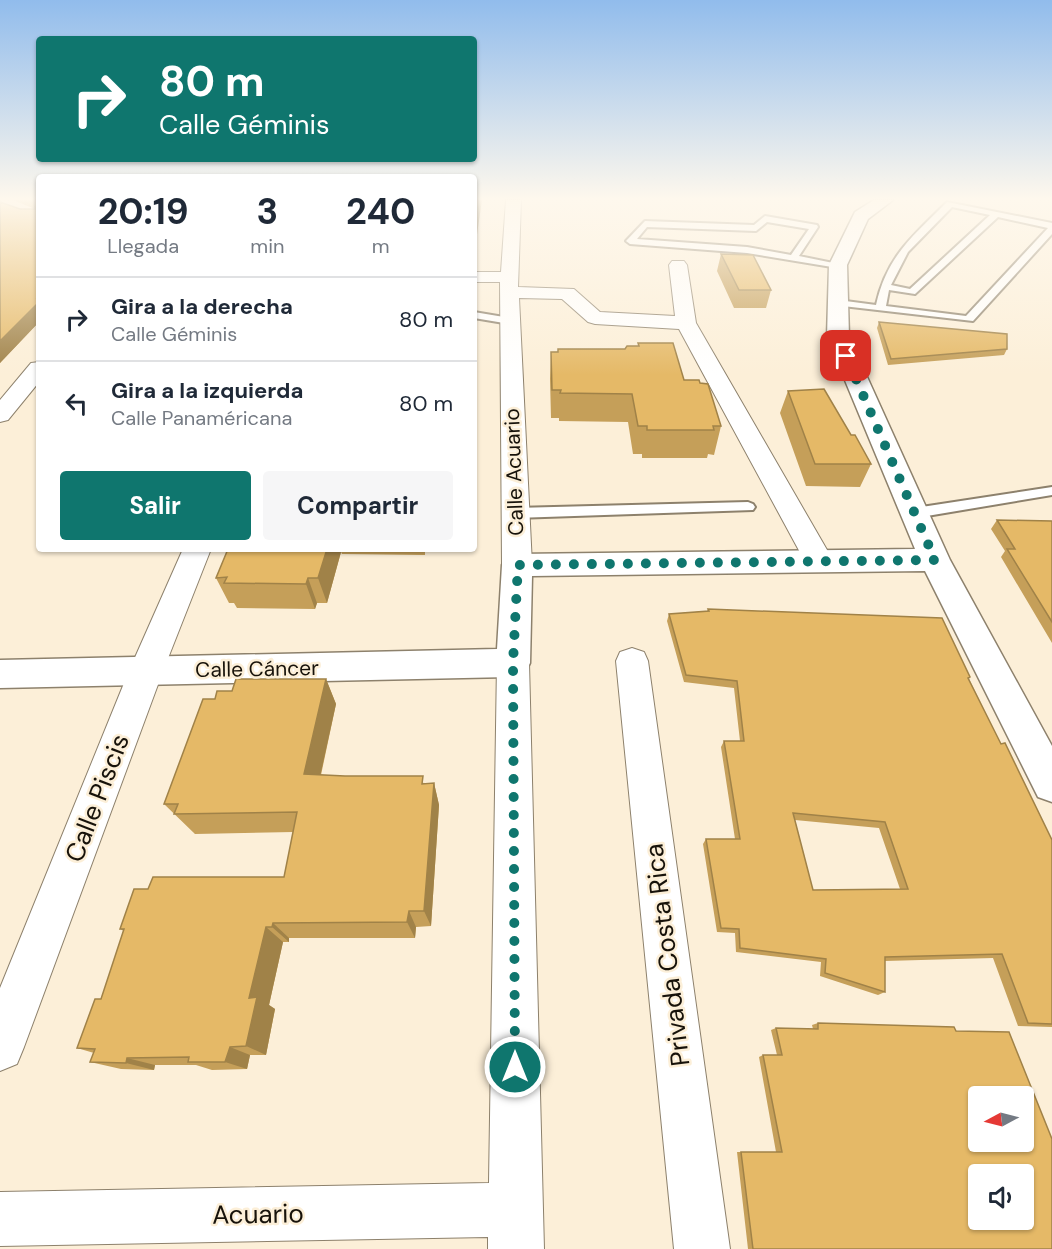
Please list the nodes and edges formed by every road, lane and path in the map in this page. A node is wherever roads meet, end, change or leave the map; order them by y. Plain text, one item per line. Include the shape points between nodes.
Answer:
1 (510, 258) edge
2 (801, 258) edge
3 (841, 258) edge
4 (898, 258) edge
5 (948, 258) edge
6 (1024, 258) edge
7 (678, 264) dead end
8 (838, 265) junction
9 (477, 278) edge
10 (509, 285) junction
11 (884, 286) junction
12 (838, 303) junction
13 (880, 308) junction
14 (477, 316) edge
15 (510, 321) junction
16 (686, 323) junction
17 (34, 379) edge
18 (0, 415) edge
19 (1052, 490) edge
20 (748, 507) dead end
21 (515, 513) junction
22 (915, 513) junction
23 (196, 552) edge
24 (935, 560) junction
25 (819, 562) junction
26 (518, 565) junction
27 (632, 661) dead end
28 (513, 663) junction
29 (146, 671) junction
30 (0, 674) edge
31 (1052, 784) edge
32 (0, 1047) edge
33 (0, 1219) edge
34 (516, 1229) edge
35 (702, 1249) edge

1 - 10 street, Calle Acuario
2 - 8 lane
3 - 8 main road
4 - 11 lane
5 - 11 lane via 912,292
6 - 13 lane via 969,319
7 - 16 street
8 - 12 main road
9 - 10 street
10 - 15 street, Calle Acuario
10 - 16 street via 567,293 595,318
11 - 13 lane
12 - 13 lane
12 - 22 main road via 838,337
14 - 15 lane
15 - 21 street, Calle Acuario
16 - 25 street
17 - 18 street
19 - 22 lane
20 - 21 lane
21 - 26 street, Calle Acuario
22 - 24 main road
23 - 29 street, Calle Piscis
24 - 25 main road
24 - 31 main road
25 - 26 main road
26 - 28 main road, Calle Acuario
27 - 35 street, Privada Costa Rica
28 - 29 main road, Calle Cáncer
28 - 34 street, Calle Acuario
29 - 30 main road, Calle Cáncer
29 - 32 street, Calle Piscis
33 - 34 street, Acuario

